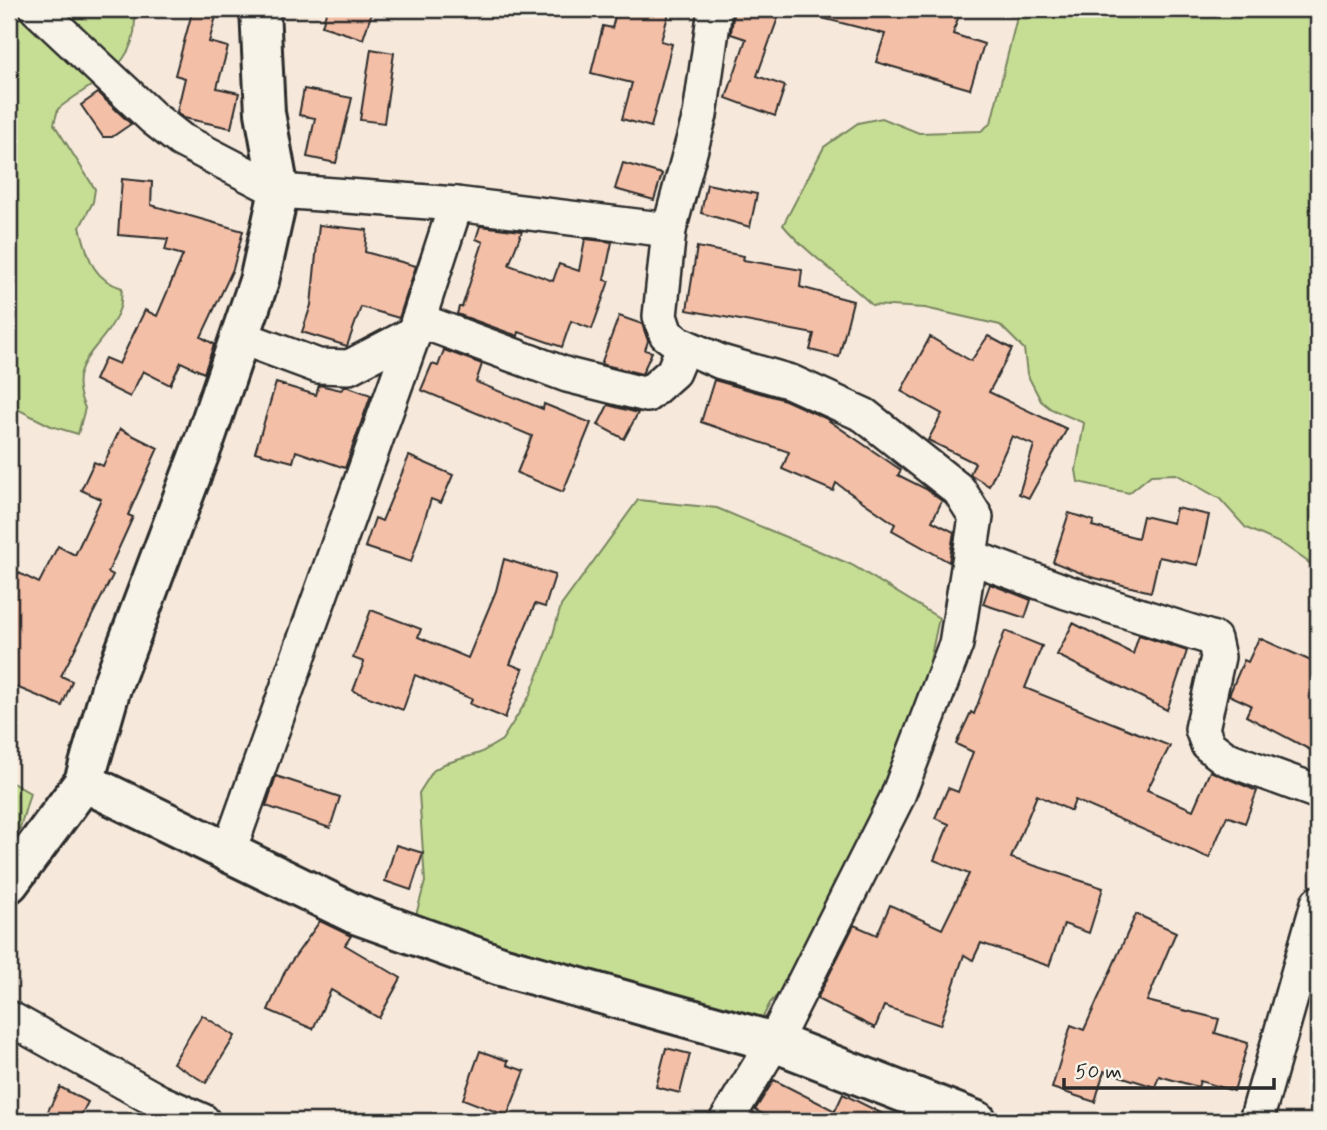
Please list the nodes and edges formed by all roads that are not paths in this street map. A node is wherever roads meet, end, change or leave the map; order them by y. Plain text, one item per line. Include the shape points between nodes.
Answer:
1 (37, 9) edge
2 (260, 9) edge
3 (715, 9) edge
4 (279, 191) junction
5 (456, 204) junction
6 (669, 230) junction
7 (416, 327) junction
8 (240, 337) junction
9 (684, 346) junction
10 (971, 557) junction
11 (84, 782) junction
12 (1318, 792) edge
13 (228, 853) junction
14 (9, 883) edge
15 (1318, 903) edge
16 (9, 1018) edge
17 (774, 1042) junction
18 (203, 1121) edge
19 (726, 1121) edge
20 (977, 1121) edge
21 (1256, 1121) edge

1 - 4 street via 181,140
2 - 4 main road via 265,113
3 - 6 street via 700,115
4 - 5 street
4 - 8 main road
5 - 6 street
5 - 7 street
6 - 9 street via 660,316 666,334
7 - 8 street via 349,367 318,366
7 - 9 street via 566,375 647,395 673,372
7 - 13 street
8 - 11 main road via 111,688
9 - 10 street via 791,382 864,415 967,498 976,517
10 - 12 street via 1214,639 1218,657 1202,729 1208,745 1225,758
10 - 17 street via 956,644 897,798
11 - 13 main road
11 - 14 main road
13 - 17 main road via 353,913 501,966
15 - 21 street
16 - 18 street
17 - 19 street
17 - 20 main road

